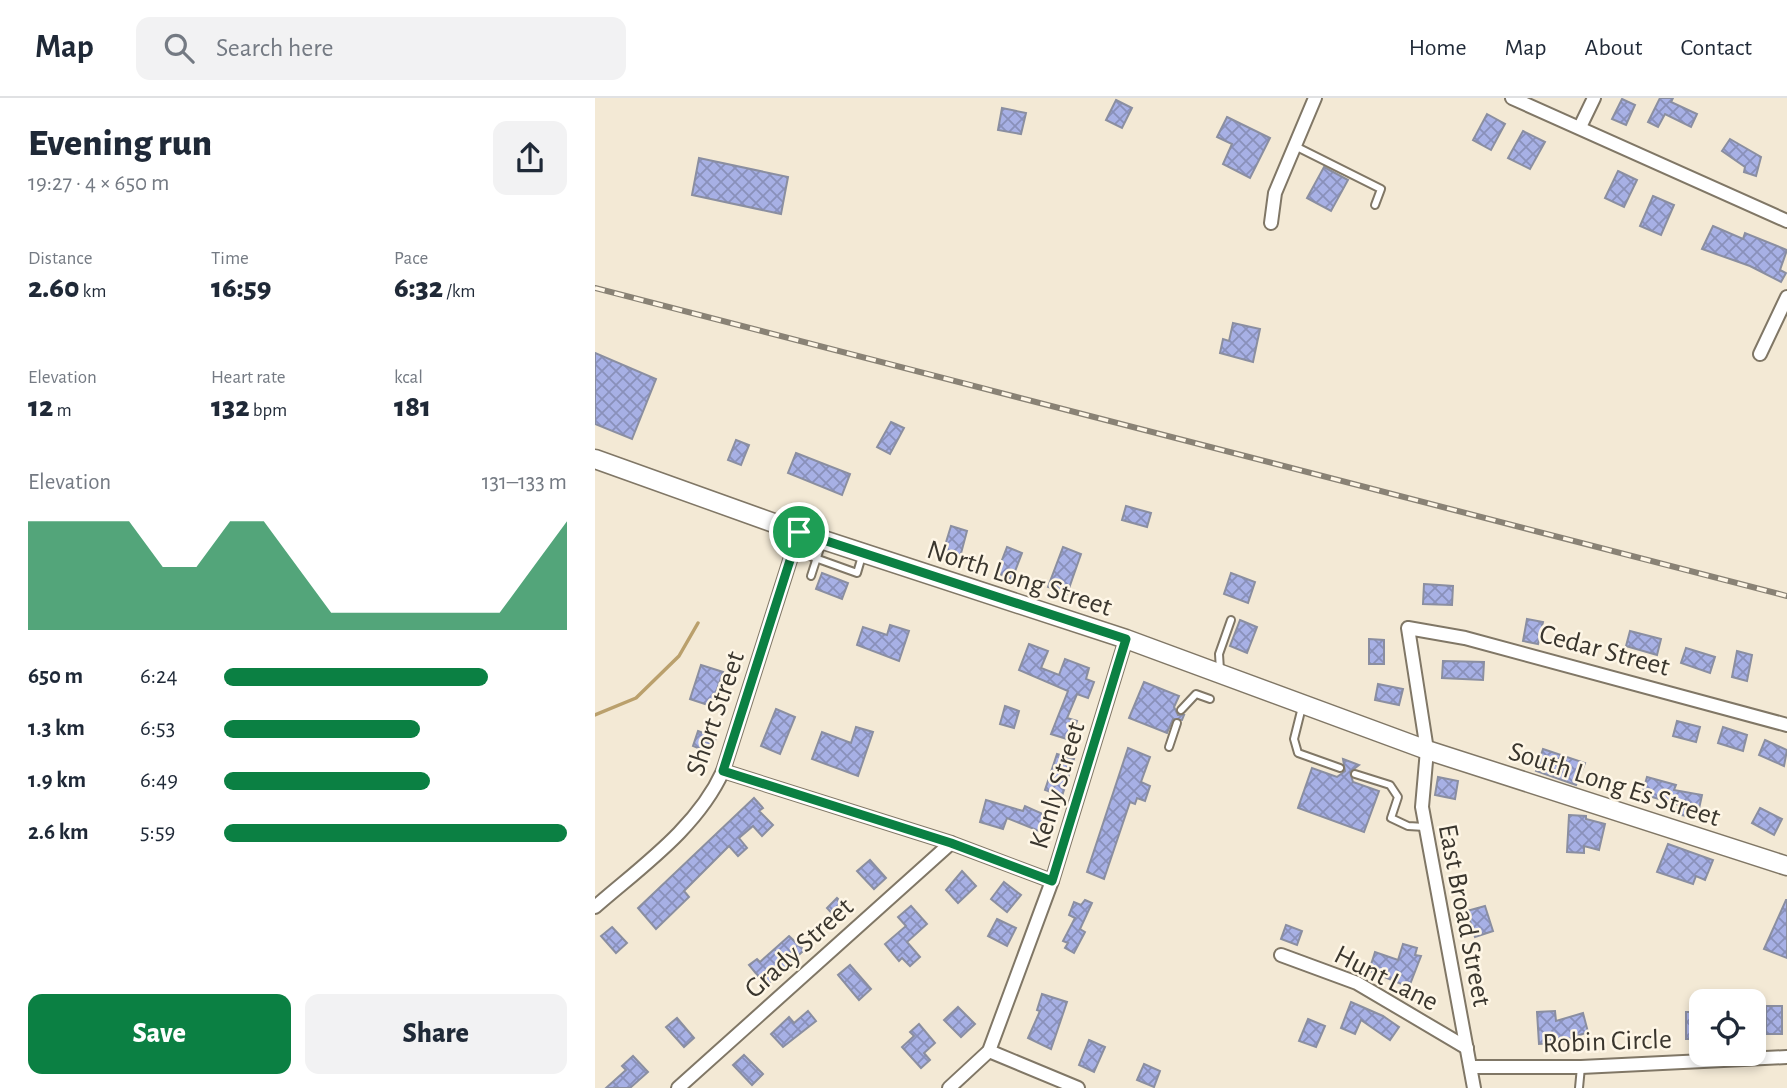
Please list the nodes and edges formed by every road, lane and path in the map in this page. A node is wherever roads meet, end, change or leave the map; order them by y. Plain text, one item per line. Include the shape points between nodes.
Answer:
1 (1315, 98) edge
2 (1512, 98) edge
3 (1594, 98) edge
4 (1580, 127) junction
5 (1295, 146) junction
6 (1375, 205) dead end
7 (1787, 221) edge
8 (1271, 223) dead end
9 (1787, 297) edge
10 (1761, 354) dead end
11 (595, 459) edge
12 (822, 540) junction
13 (796, 541) junction
14 (862, 553) junction
15 (817, 558) junction
16 (811, 576) dead end
17 (1231, 620) dead end
18 (1408, 628) joint
19 (1126, 639) junction
20 (1220, 672) junction
21 (1210, 699) dead end
22 (1303, 702) junction
23 (1181, 710) dead end
24 (1177, 723) dead end
25 (1787, 725) edge
26 (1169, 747) dead end
27 (1427, 750) junction
28 (1340, 768) dead end
29 (723, 771) junction
30 (1355, 774) dead end
31 (1425, 827) junction
32 (951, 843) junction
33 (1787, 866) edge
34 (1052, 881) junction
35 (595, 907) edge
36 (1281, 955) dead end
37 (1467, 1048) junction
38 (989, 1051) junction
39 (1787, 1057) edge
40 (1471, 1067) junction
41 (1581, 1067) junction
42 (678, 1088) edge
43 (949, 1088) edge
44 (1079, 1088) edge
45 (1474, 1088) edge
46 (1579, 1088) edge

1 - 5 street
2 - 4 street
3 - 4 street
4 - 7 street
5 - 6 lane via 1381,189
5 - 8 street via 1275,192
9 - 10 street
11 - 13 street, North Long Street
12 - 13 street, North Long Street
12 - 14 street, North Long Street
12 - 15 lane
13 - 15 lane
13 - 29 street, Short Street
14 - 15 lane via 857,573
14 - 19 street, North Long Street
15 - 16 lane
17 - 20 lane via 1219,654
18 - 25 street, Cedar Street via 1465,638
18 - 27 street, East Broad Street
19 - 20 street, North Long Street
19 - 34 street, Kenly Street
20 - 22 street, North Long Street
21 - 23 lane via 1196,694
22 - 27 street, North Long Street
22 - 28 lane via 1294,739 1298,753
24 - 26 lane
27 - 31 street, East Broad Street via 1422,807
27 - 33 street, South Long Es Street
29 - 32 street
29 - 35 street, Short Street via 711,797 679,834
30 - 31 lane via 1390,785 1398,797 1391,818
31 - 37 street, East Broad Street
32 - 34 street
32 - 42 street, Grady Street
34 - 38 street, Kenly Street
36 - 37 street, Hunt Lane via 1357,983
37 - 40 street, East Broad Street
38 - 43 street, Kenly Street
38 - 44 street
39 - 41 street, Robin Circle
40 - 41 street, Robin Circle
40 - 45 street, East Broad Street
41 - 46 lane

